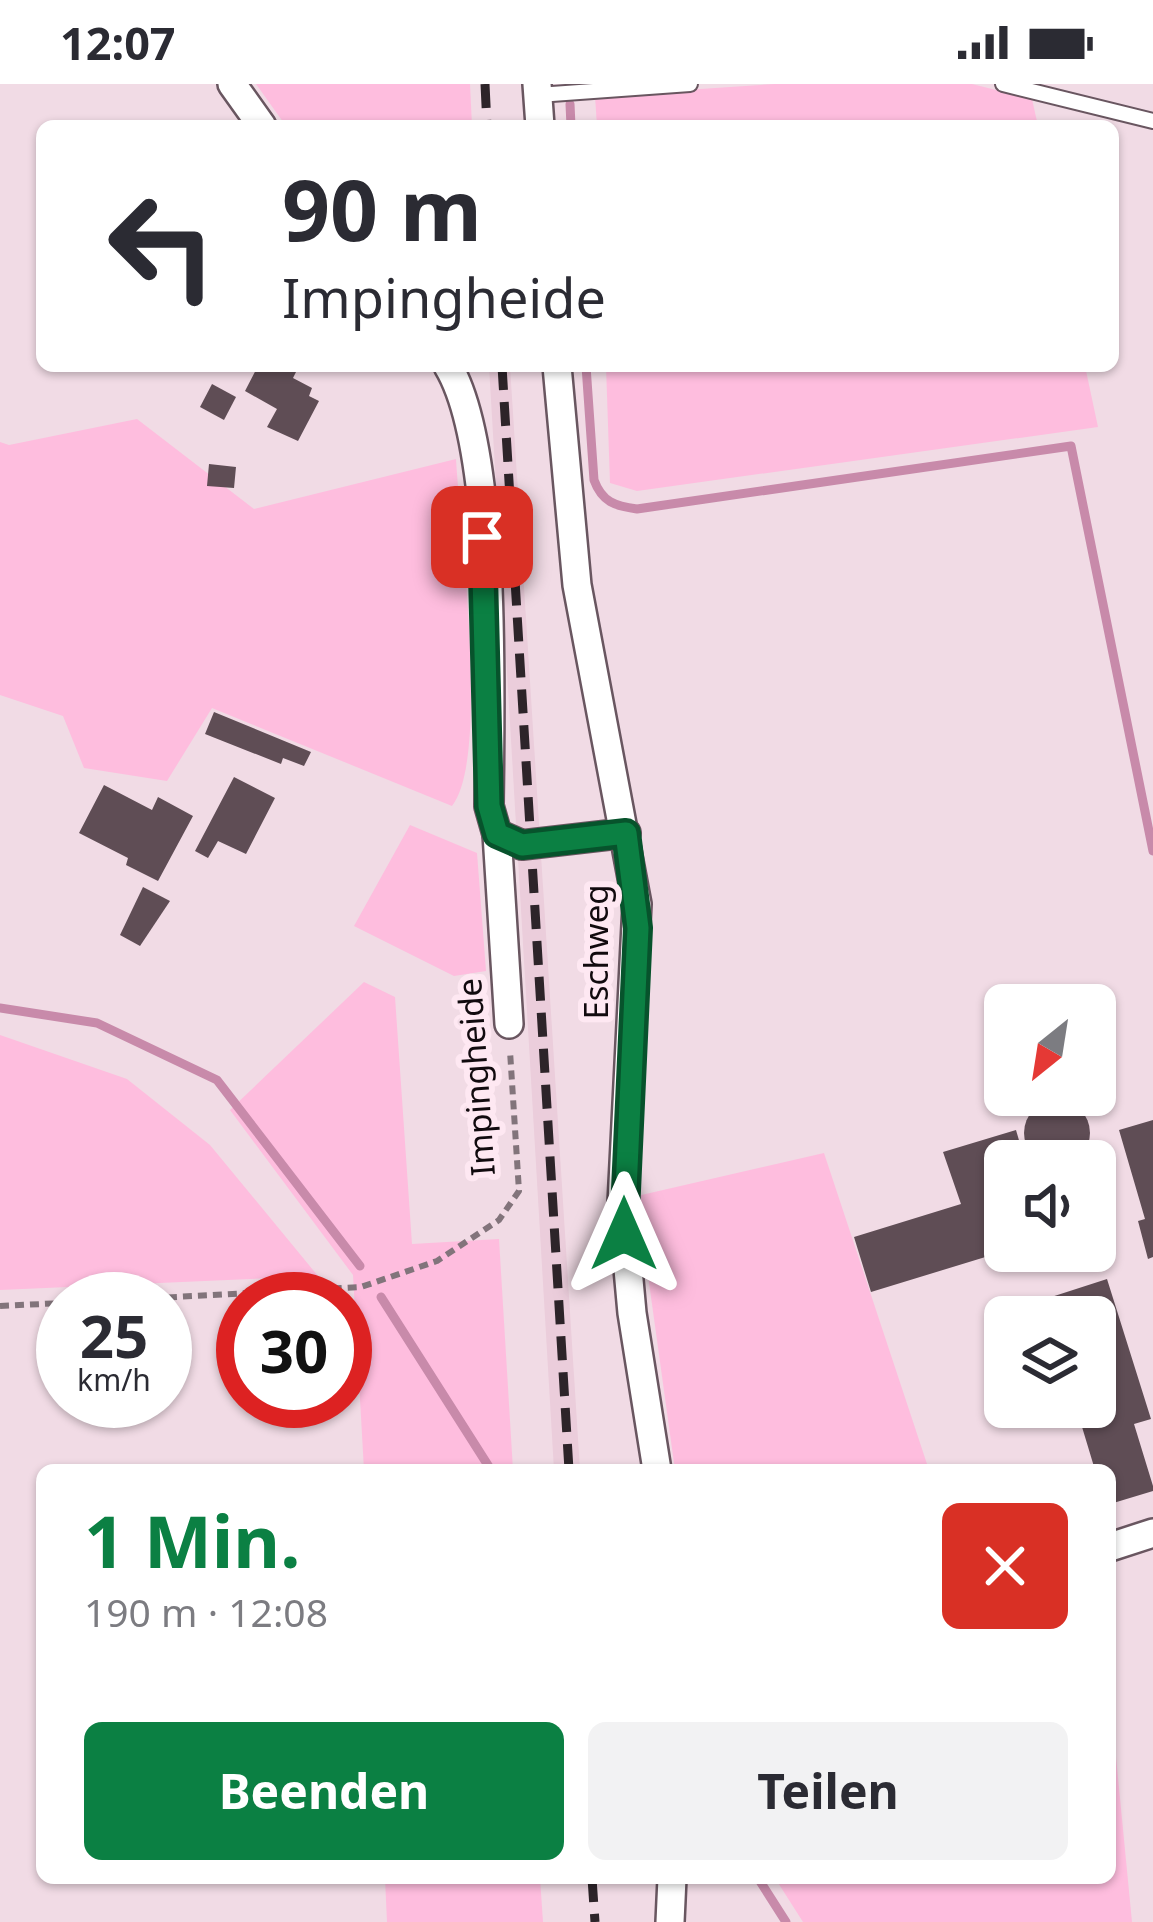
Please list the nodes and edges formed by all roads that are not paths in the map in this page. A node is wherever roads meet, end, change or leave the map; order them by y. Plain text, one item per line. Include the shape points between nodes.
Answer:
1 (232, 84) edge
2 (690, 84) edge
3 (1003, 84) edge
4 (537, 90) edge
5 (258, 120) edge
6 (540, 120) edge
7 (1153, 121) edge
8 (451, 372) edge
9 (558, 372) edge
10 (626, 833) junction
11 (497, 834) junction
12 (508, 1024) road end
13 (657, 1464) edge
14 (1153, 1533) edge
15 (1116, 1545) edge
16 (672, 1884) edge
17 (670, 1922) edge

1 - 5 street
2 - 4 lane
3 - 7 lane
4 - 6 street
8 - 11 street, Impingheide via 473,425 489,806
9 - 10 street, Eschweg via 577,585
10 - 11 street via 522,845
10 - 13 street, Eschweg via 638,928 622,1204
11 - 12 street, Impingheide
14 - 15 street
16 - 17 street

